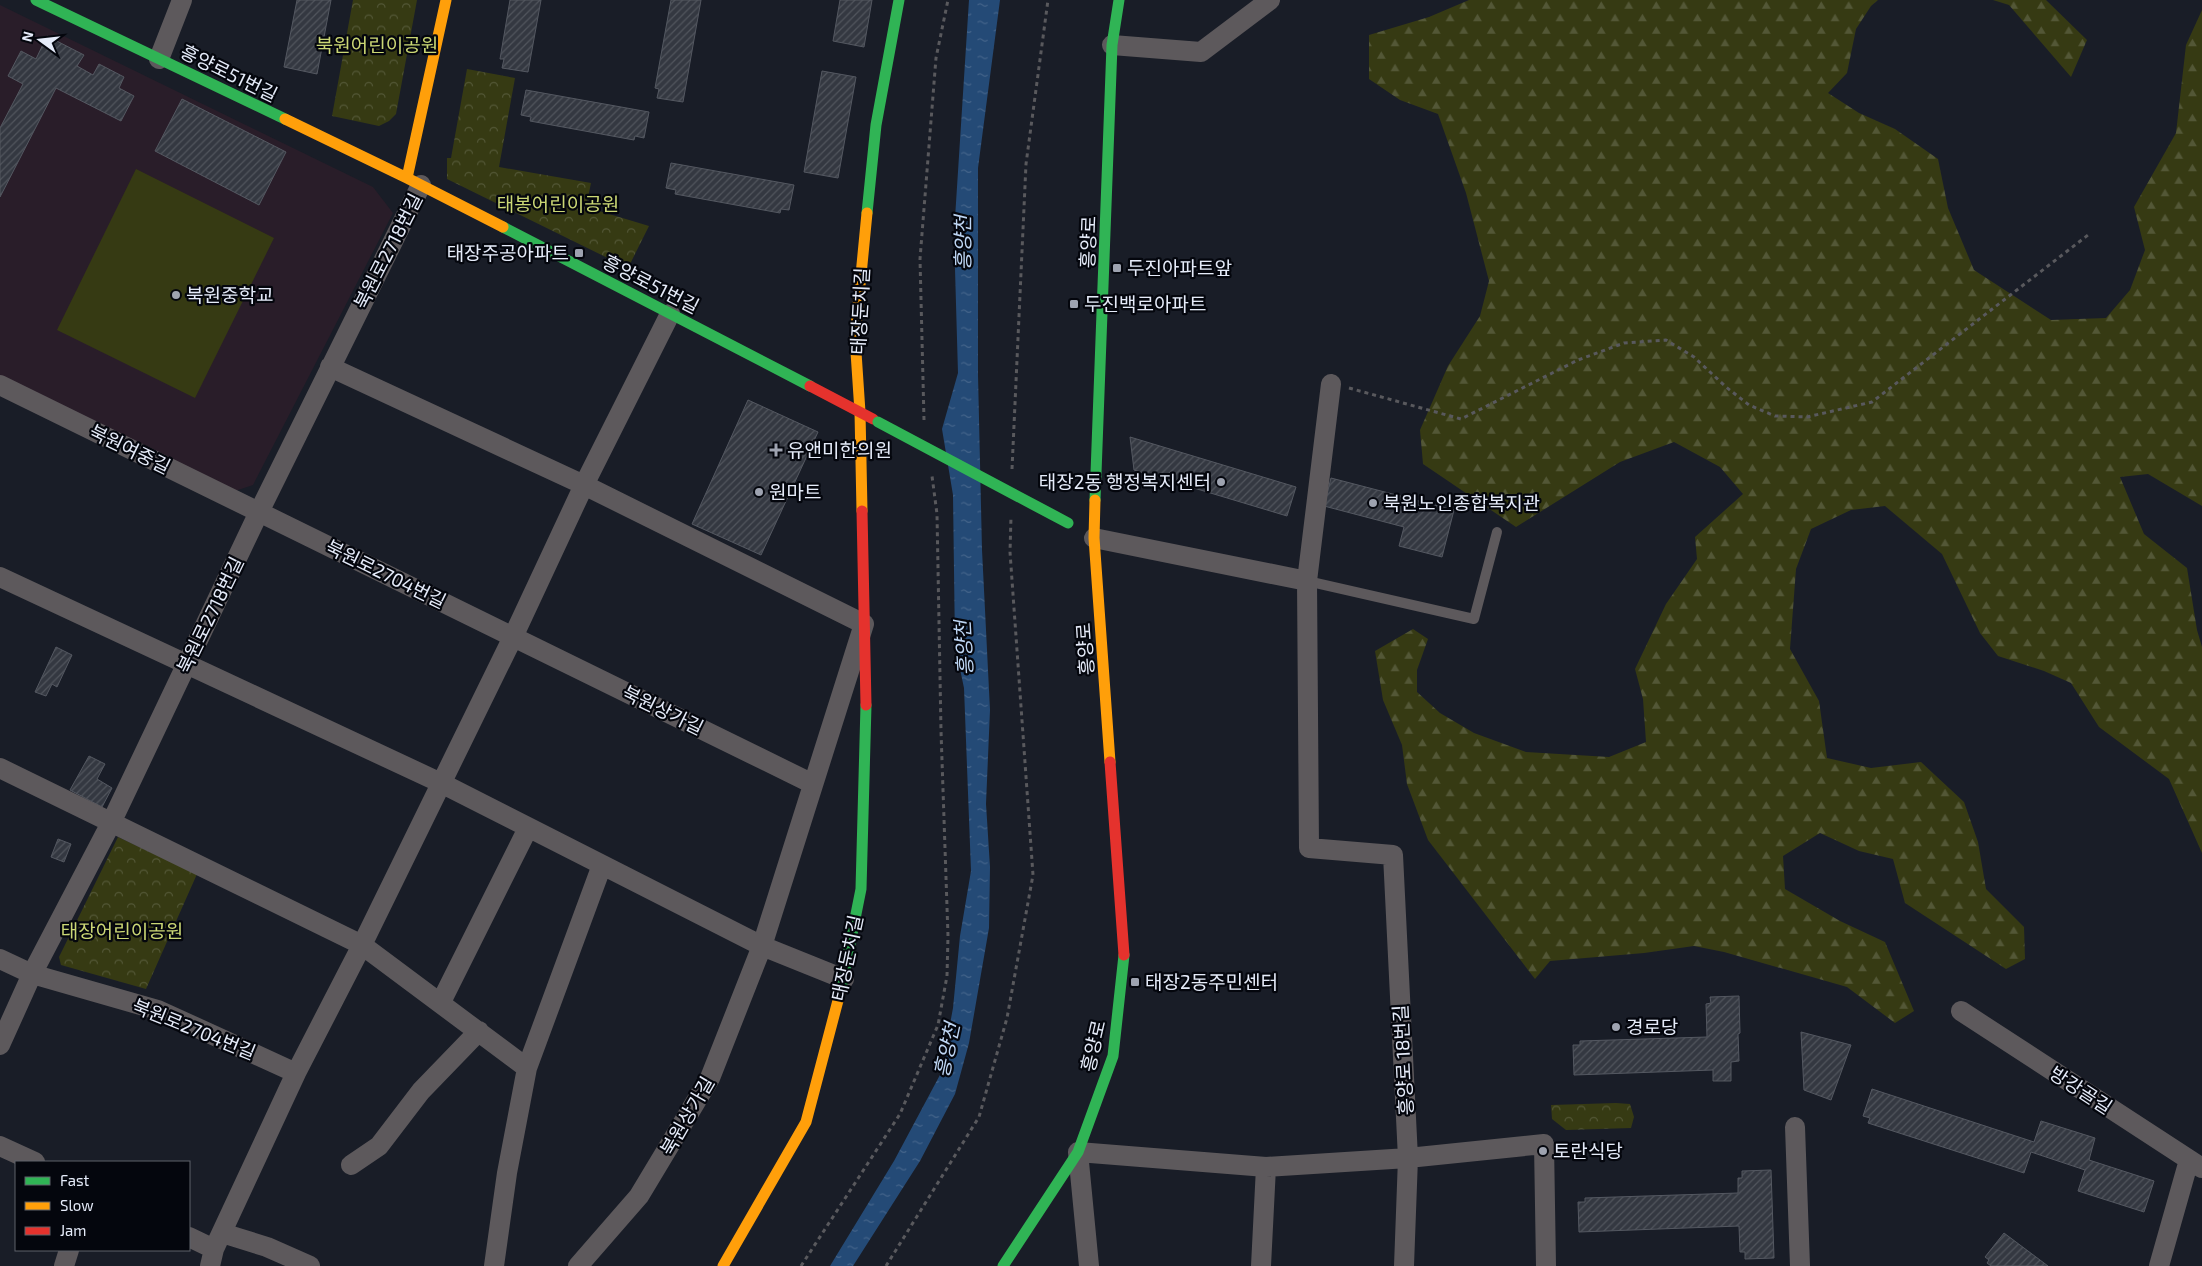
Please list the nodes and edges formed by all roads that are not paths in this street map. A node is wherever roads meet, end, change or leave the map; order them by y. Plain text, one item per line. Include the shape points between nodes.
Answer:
1 (36, 0) edge
2 (182, 0) edge
3 (446, 0) edge
4 (899, 0) edge
5 (1119, 0) edge
6 (1270, 0) edge
7 (1112, 45) junction
8 (159, 59) junction
9 (414, 181) junction
10 (670, 314) junction
11 (330, 367) junction
12 (1331, 384) road end
13 (1, 386) edge
14 (860, 412) junction
15 (584, 485) junction
16 (259, 512) junction
17 (1497, 532) dead end
18 (1094, 538) junction
19 (0, 577) edge
20 (1307, 581) junction
21 (864, 624) junction
22 (513, 637) junction
23 (185, 665) junction
24 (0, 768) edge
25 (441, 783) junction
26 (813, 784) junction
27 (111, 823) junction
28 (528, 828) junction
29 (602, 865) junction
30 (362, 945) junction
31 (762, 946) junction
32 (0, 959) edge
33 (32, 974) junction
34 (844, 979) junction
35 (441, 1002) junction
36 (1961, 1011) dead end
37 (479, 1031) junction
38 (0, 1045) edge
39 (527, 1068) junction
40 (296, 1072) junction
41 (1795, 1127) dead end
42 (0, 1146) edge
43 (1078, 1152) junction
44 (1408, 1158) junction
45 (33, 1161) edge
46 (2196, 1164) edge
47 (351, 1165) dead end
48 (1266, 1167) junction
49 (190, 1237) edge
50 (215, 1249) edge
51 (69, 1251) edge
52 (64, 1266) edge
53 (310, 1266) edge
54 (494, 1266) edge
55 (578, 1266) edge
56 (724, 1266) edge
57 (1003, 1266) edge
58 (1090, 1266) edge
59 (1261, 1266) edge
60 (1404, 1266) edge
61 (1546, 1266) edge
62 (1800, 1266) edge
63 (2159, 1266) edge

1 - 8 street, 흥양로51번길
2 - 8 street
3 - 9 street
4 - 14 street, 태장둔치길 via 876,125 855,337
5 - 7 street, 흥양로
6 - 7 street via 1202,52
7 - 18 street, 흥양로
8 - 9 street, 흥양로51번길
9 - 10 street, 흥양로51번길
9 - 11 street, 북원로2718번길
10 - 14 street, 흥양로51번길
10 - 15 street
11 - 15 street
11 - 16 street, 북원로2718번길
12 - 20 street
13 - 16 street, 북원여중길
14 - 18 street, 흥양로51번길, bridge
14 - 21 street, 태장둔치길
15 - 21 street
15 - 22 street
16 - 22 street, 북원로2704번길
16 - 23 street, 북원로2718번길
17 - 20 lane via 1474,619
18 - 20 street
18 - 43 street, 흥양로 via 1124,962 1113,1056
19 - 23 street
20 - 44 street, 흥양로 18번길 via 1309,848 1392,854
21 - 26 street, 북원상가길
21 - 34 street, 태장둔치길 via 866,699 861,889
22 - 25 street
22 - 26 street, 북원상가길
23 - 25 street
23 - 27 street, 북원로2718번길
24 - 27 street
25 - 28 street
25 - 30 street
26 - 31 street, 북원상가길
27 - 30 street
27 - 33 street, 북원로2718번길
28 - 29 street
28 - 35 street
29 - 31 street
29 - 39 street
30 - 35 street
30 - 40 street
31 - 34 street
31 - 55 street, 북원상가길 via 710,1078 639,1196
32 - 33 street
33 - 38 street, 북원로2718번길
33 - 40 street, 북원로2704번길 via 158,1010
34 - 56 street, 태장둔치길 via 806,1122
35 - 37 street
36 - 46 street, 방강골길
37 - 39 street
37 - 47 street via 421,1091 379,1146
39 - 54 street
40 - 50 street
41 - 62 street
42 - 45 street
43 - 48 street
43 - 57 street, 흥양로
43 - 58 street
44 - 48 street
44 - 60 street, 흥양로 18번길
44 - 61 street via 1544,1144
46 - 63 street
48 - 59 street
49 - 50 street
50 - 53 street via 267,1247
51 - 52 street

